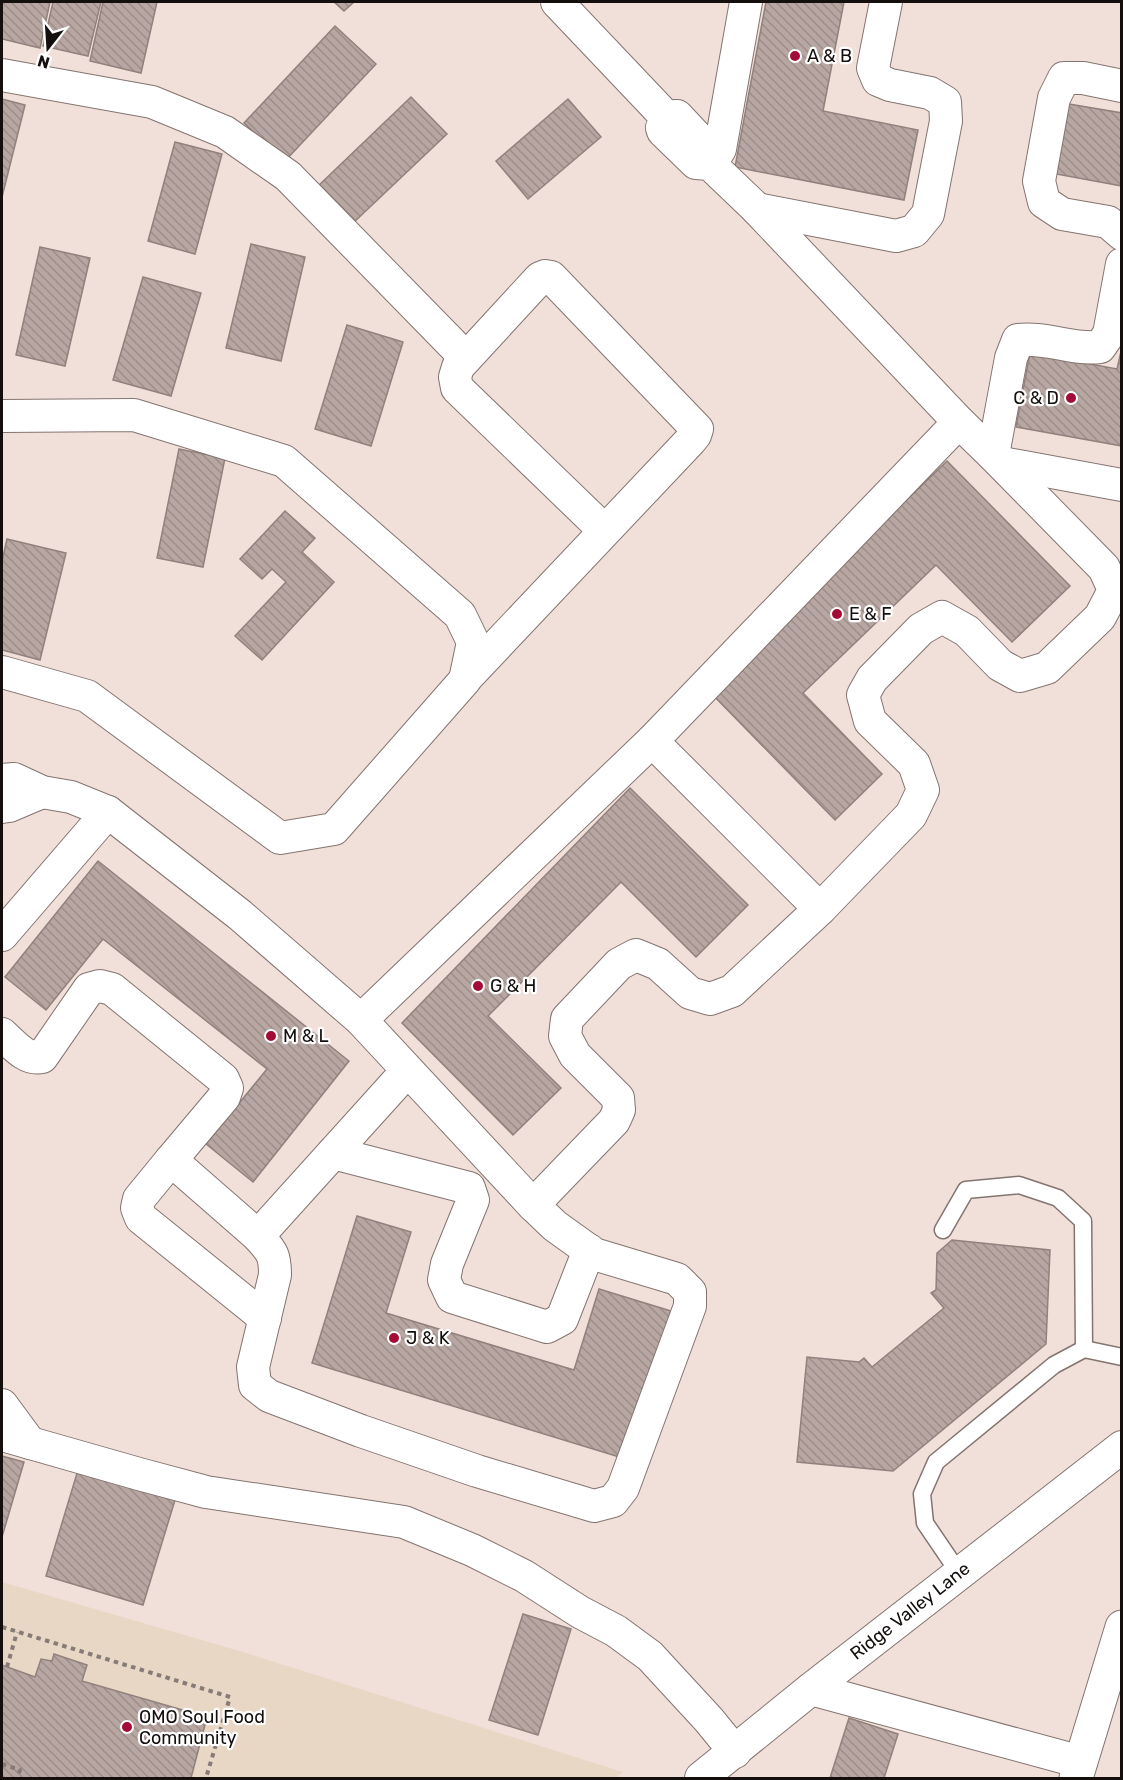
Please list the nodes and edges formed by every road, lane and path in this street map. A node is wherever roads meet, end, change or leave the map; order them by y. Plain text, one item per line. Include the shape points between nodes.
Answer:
1 (557, 2) edge
2 (746, 2) edge
3 (886, 2) edge
4 (2, 75) edge
5 (1122, 86) edge
6 (710, 164) junction
7 (757, 209) junction
8 (1122, 234) edge
9 (1122, 264) edge
10 (466, 358) junction
11 (2, 416) edge
12 (959, 422) junction
13 (997, 459) junction
14 (1122, 485) edge
15 (605, 531) junction
16 (2, 672) edge
17 (465, 680) junction
18 (652, 741) junction
19 (2, 780) edge
20 (42, 792) junction
21 (2, 807) edge
22 (108, 812) junction
23 (819, 909) junction
24 (2, 935) edge
25 (361, 1020) junction
26 (2, 1034) edge
27 (407, 1071) junction
28 (333, 1153) junction
29 (171, 1160) junction
30 (533, 1205) junction
31 (944, 1230) dead end
32 (258, 1236) junction
33 (589, 1250) junction
34 (265, 1318) junction
35 (1084, 1349) junction
36 (1122, 1357) edge
37 (2, 1405) edge
38 (16, 1439) edge
39 (1122, 1447) edge
40 (959, 1573) junction
41 (2, 1627) edge
42 (1122, 1627) edge
43 (17, 1632) junction
44 (7, 1667) dead end
45 (811, 1689) junction
46 (735, 1752) junction
47 (2, 1764) edge
48 (1079, 1770) edge
49 (17, 1779) edge
50 (206, 1779) edge
51 (701, 1779) edge

1 - 6 street via 669,120 663,131 696,163
2 - 6 street via 720,149
3 - 7 street via 873,68 878,80 930,93 945,102 928,214 914,231 896,236
4 - 10 street via 152,102 225,132 288,176
5 - 8 street via 1064,78 1054,99 1039,181 1044,202 1062,214 1108,222
6 - 7 street
7 - 12 street
9 - 13 street via 1109,334 1100,347 1018,340 1011,358
10 - 15 street via 455,377 457,388
10 - 15 street via 540,278 551,277 697,429
11 - 17 street via 134,415 284,461 460,615 473,642
12 - 13 street
12 - 18 street
13 - 14 street
13 - 23 street via 1104,568 1114,590 1100,617 1047,668 1020,676 1000,665 967,631 942,617 921,629 872,678 863,695 870,721 914,764 923,790 911,815
15 - 17 street
16 - 17 street via 87,696 280,838 334,829
18 - 23 street
18 - 25 street
19 - 20 street via 14,779
20 - 21 street
20 - 22 street via 71,797
22 - 24 street
22 - 25 street via 240,915
23 - 30 street via 732,991 710,999 690,993 658,964 636,955 619,964 567,1019 565,1036 575,1055 618,1098 620,1110 614,1121
25 - 27 street
26 - 29 street via 28,1056 42,1057 89,989 112,989 223,1079 227,1088 224,1097
27 - 28 street
27 - 30 street
28 - 32 street
28 - 33 street via 469,1188 473,1200 445,1272 444,1280 452,1297 547,1327 562,1319
29 - 32 street
29 - 34 street via 139,1199 141,1218
30 - 33 street
31 - 35 lane via 966,1190 1019,1185 1058,1198 1083,1221
32 - 34 street via 275,1259
33 - 34 street via 677,1279 690,1292 690,1306 623,1488 613,1501 594,1506 477,1471 269,1396 255,1385 253,1367
35 - 36 lane
35 - 40 lane via 1054,1365 936,1462 922,1494 925,1523
37 - 38 street
38 - 46 street via 206,1492 404,1522 472,1550 524,1576 650,1656
39 - 40 street, Ridge Valley Lane
40 - 45 street, Ridge Valley Lane
41 - 43 path
42 - 48 street
43 - 44 path
43 - 50 path via 230,1697
45 - 46 street, Ridge Valley Lane
45 - 48 street
46 - 51 street, Ridge Valley Lane
47 - 49 path via 20,1770

